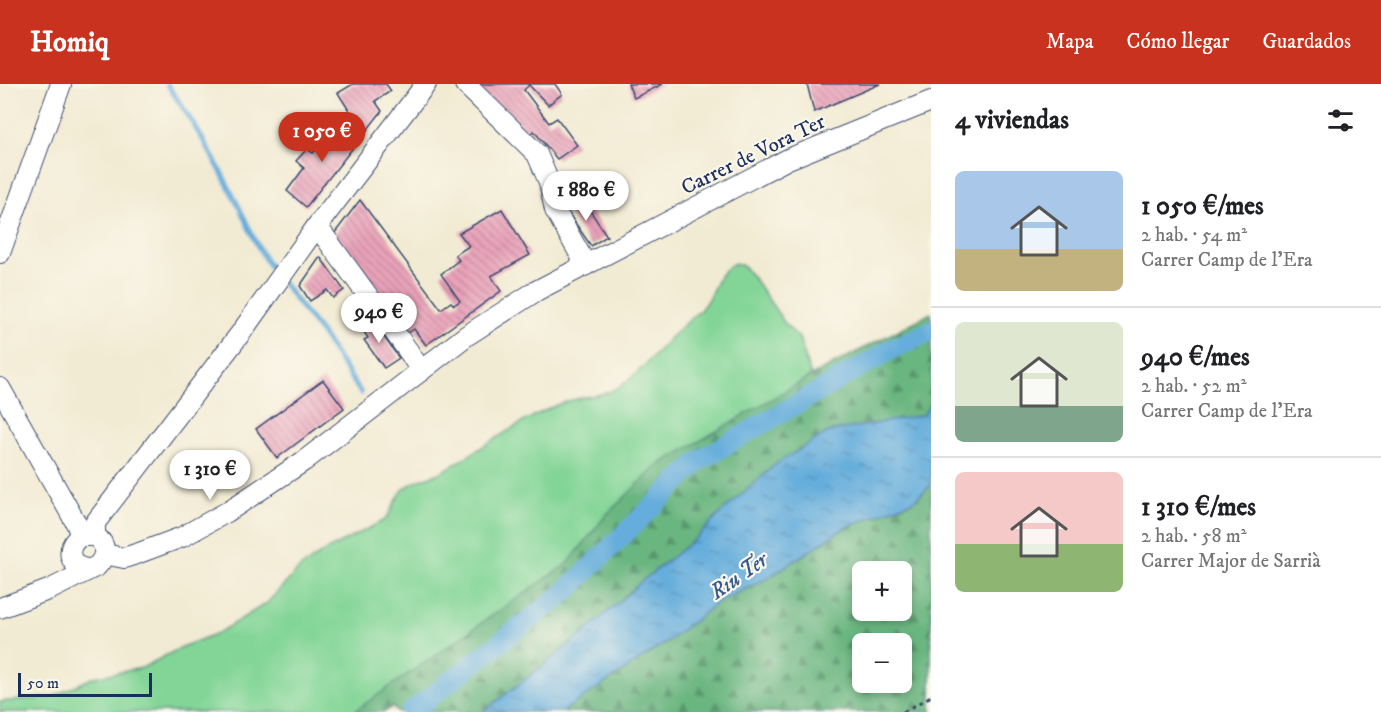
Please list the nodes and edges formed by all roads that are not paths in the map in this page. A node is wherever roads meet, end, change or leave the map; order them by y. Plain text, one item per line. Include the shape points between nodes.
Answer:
1 (61, 84) edge
2 (426, 84) edge
3 (465, 84) edge
4 (931, 102) edge
5 (317, 226) junction
6 (0, 253) edge
7 (586, 265) junction
8 (421, 371) junction
9 (0, 388) edge
10 (88, 536) junction
11 (105, 554) junction
12 (91, 569) junction
13 (0, 608) edge

1 - 6 street
2 - 5 street
3 - 7 street via 537,154 555,210
4 - 7 street, Carrer de Vora Ter via 788,159
5 - 8 street
5 - 10 street
7 - 8 street, Carrer de Vora Ter via 536,291 466,336
8 - 11 street, Carrer de Vora Ter via 304,461 227,512 182,537 124,558
9 - 10 street via 76,524
10 - 11 street via 102,543
10 - 12 street via 72,543 69,554 79,568
11 - 12 street
12 - 13 street

